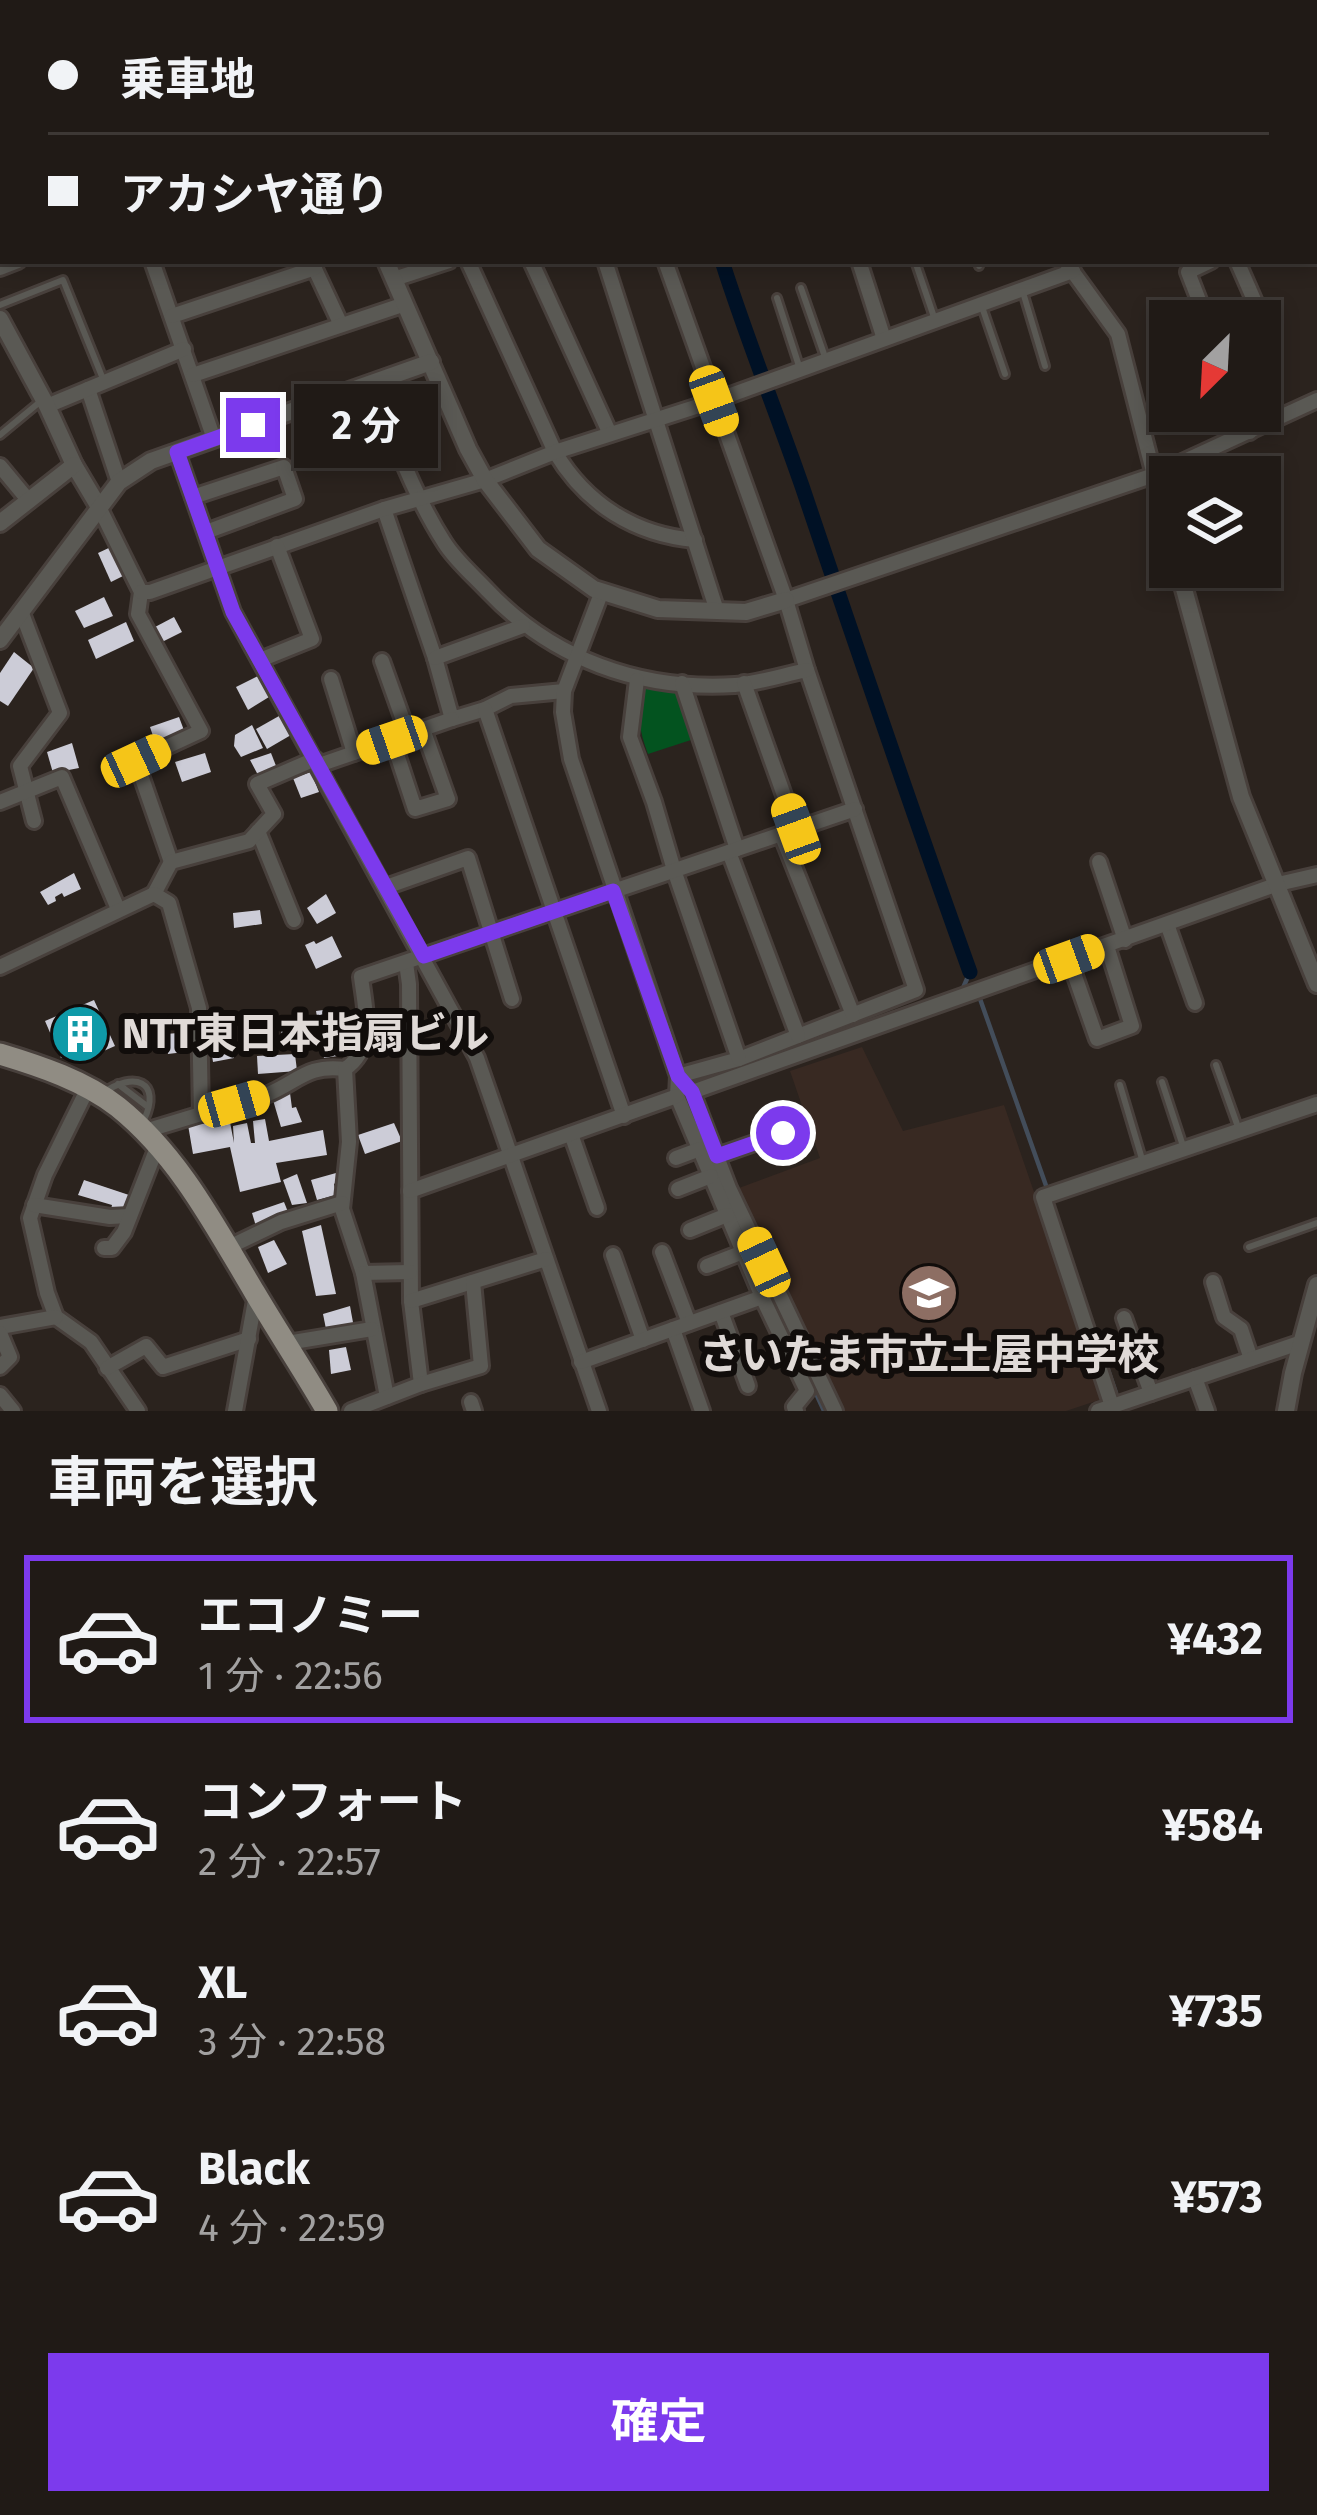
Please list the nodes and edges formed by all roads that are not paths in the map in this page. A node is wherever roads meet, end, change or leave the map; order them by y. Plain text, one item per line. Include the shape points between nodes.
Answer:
1 (153, 264) edge
2 (313, 264) edge
3 (387, 264) edge
4 (440, 264) edge
5 (469, 264) edge
6 (532, 264) edge
7 (606, 264) edge
8 (666, 264) edge
9 (860, 264) edge
10 (916, 264) edge
11 (1205, 264) edge
12 (1238, 264) edge
13 (1069, 266) edge
14 (394, 279) junction
15 (801, 288) dead end
16 (1022, 289) junction
17 (777, 298) dead end
18 (1199, 300) edge
19 (1254, 300) edge
20 (405, 304) junction
21 (981, 304) junction
22 (0, 305) edge
23 (172, 316) junction
24 (0, 319) edge
25 (935, 320) junction
26 (341, 326) junction
27 (884, 339) junction
28 (184, 349) junction
29 (826, 360) junction
30 (431, 362) junction
31 (1045, 366) dead end
32 (800, 369) junction
33 (1005, 374) dead end
34 (194, 375) junction
35 (104, 382) junction
36 (371, 384) junction
37 (88, 389) junction
38 (1317, 400) edge
39 (714, 401) junction
40 (46, 402) junction
41 (657, 417) junction
42 (1281, 417) edge
43 (1250, 432) edge
44 (610, 434) junction
45 (0, 435) edge
46 (214, 439) junction
47 (177, 452) junction
48 (554, 452) junction
49 (1149, 456) edge
50 (1196, 456) edge
51 (74, 465) junction
52 (0, 466) edge
53 (1149, 477) edge
54 (485, 480) junction
55 (119, 482) junction
56 (193, 497) junction
57 (420, 498) junction
58 (28, 501) junction
59 (99, 508) junction
60 (384, 509) junction
61 (0, 523) edge
62 (206, 532) junction
63 (695, 541) junction
64 (278, 546) junction
65 (216, 568) junction
66 (1184, 588) edge
67 (602, 591) junction
68 (141, 592) junction
69 (786, 600) junction
70 (21, 611) junction
71 (717, 611) junction
72 (523, 626) junction
73 (0, 640) edge
74 (577, 657) junction
75 (435, 658) junction
76 (260, 660) junction
77 (382, 661) dead end
78 (807, 670) junction
79 (331, 679) dead end
80 (637, 680) junction
81 (682, 683) junction
82 (744, 683) junction
83 (564, 691) junction
84 (485, 709) junction
85 (452, 718) junction
86 (408, 734) junction
87 (354, 753) junction
88 (317, 762) junction
89 (26, 789) junction
90 (0, 802) edge
91 (855, 809) junction
92 (34, 820) dead end
93 (259, 831) junction
94 (788, 832) junction
95 (733, 850) junction
96 (170, 862) junction
97 (1100, 862) dead end
98 (674, 870) junction
99 (1317, 874) edge
100 (1278, 884) junction
101 (386, 887) junction
102 (613, 891) junction
103 (154, 894) junction
104 (118, 909) junction
105 (554, 911) junction
106 (294, 920) dead end
107 (1167, 925) junction
108 (490, 933) junction
109 (1125, 940) junction
110 (1107, 946) junction
111 (424, 956) junction
112 (1069, 959) junction
113 (406, 962) junction
114 (0, 967) edge
115 (1316, 981) edge
116 (512, 999) dead end
117 (1195, 1003) dead end
118 (853, 1015) junction
119 (798, 1036) junction
120 (0, 1054) edge
121 (739, 1059) junction
122 (1216, 1065) dead end
123 (345, 1069) junction
124 (678, 1076) junction
125 (1162, 1082) dead end
126 (1120, 1084) dead end
127 (102, 1089) junction
128 (684, 1094) junction
129 (1317, 1104) edge
130 (201, 1114) junction
131 (624, 1116) junction
132 (147, 1127) junction
133 (1239, 1131) junction
134 (783, 1133) dead end
135 (571, 1134) junction
136 (700, 1149) junction
137 (1184, 1149) junction
138 (511, 1155) junction
139 (717, 1156) junction
140 (676, 1158) dead end
141 (1143, 1163) junction
142 (711, 1176) junction
143 (678, 1189) dead end
144 (410, 1190) junction
145 (343, 1203) junction
146 (34, 1205) junction
147 (597, 1208) dead end
148 (727, 1215) junction
149 (130, 1216) junction
150 (1317, 1223) edge
151 (690, 1230) dead end
152 (229, 1247) junction
153 (1249, 1247) dead end
154 (104, 1248) dead end
155 (662, 1252) dead end
156 (742, 1252) junction
157 (614, 1255) dead end
158 (546, 1259) junction
159 (707, 1266) dead end
160 (410, 1272) junction
161 (362, 1273) junction
162 (473, 1282) junction
163 (1213, 1282) dead end
164 (1317, 1285) edge
165 (256, 1295) junction
166 (762, 1297) junction
167 (411, 1301) junction
168 (721, 1312) junction
169 (56, 1317) junction
170 (1124, 1318) dead end
171 (689, 1323) junction
172 (372, 1329) junction
173 (673, 1329) junction
174 (0, 1330) edge
175 (249, 1339) junction
176 (643, 1340) junction
177 (1302, 1342) junction
178 (287, 1343) junction
179 (1251, 1359) junction
180 (581, 1362) junction
181 (0, 1367) edge
182 (107, 1368) junction
183 (1195, 1378) junction
184 (421, 1384) junction
185 (748, 1386) dead end
186 (1151, 1393) junction
187 (0, 1395) edge
188 (387, 1397) junction
189 (1105, 1408) edge
190 (13, 1411) edge
191 (138, 1411) edge
192 (236, 1411) edge
193 (327, 1411) edge
194 (351, 1411) edge
195 (599, 1411) edge
196 (701, 1411) edge
197 (796, 1411) edge
198 (836, 1411) edge
199 (1207, 1411) edge
200 (1286, 1411) edge

1 - 23 street
2 - 23 street
2 - 26 street
3 - 14 street
4 - 14 street
5 - 48 street
6 - 44 street
7 - 41 street
8 - 39 street
9 - 27 street
10 - 25 lane
11 - 18 street via 1188,272
12 - 19 street
13 - 16 street
13 - 49 street via 1118,334
14 - 20 street
15 - 29 lane
16 - 21 street
16 - 31 lane
17 - 32 lane
20 - 26 street
20 - 30 street
21 - 25 street
21 - 33 lane
22 - 35 lane via 63,280
23 - 28 street
24 - 40 street
25 - 27 street
26 - 34 street
27 - 29 street
28 - 34 street
28 - 35 street
29 - 32 street
30 - 36 street
30 - 54 street
32 - 39 street
34 - 46 street
35 - 37 street
36 - 46 street
36 - 57 street
37 - 40 street
37 - 55 street
38 - 42 street
39 - 41 street
39 - 69 street
40 - 45 lane
40 - 51 street
41 - 44 street
41 - 63 street
43 - 50 street
44 - 48 street
46 - 47 street
47 - 55 street
47 - 56 street
48 - 54 street
48 - 63 street via 568,476 629,523
51 - 58 street
51 - 59 street
52 - 58 street
53 - 69 street
54 - 57 street
54 - 67 street via 538,549
55 - 59 street
56 - 62 street
56 - 62 street via 284,466 295,499
57 - 60 street
57 - 72 street via 446,546
58 - 61 street
59 - 68 street
59 - 70 street
60 - 64 street
60 - 75 street
62 - 65 street
63 - 71 street
64 - 65 street
64 - 76 street via 312,639
65 - 68 street
65 - 76 street
66 - 100 street via 1241,796
67 - 71 street via 658,610
67 - 74 street
68 - 96 street via 138,614 201,731 136,761
69 - 71 street
69 - 78 street
70 - 73 street
70 - 89 street via 60,713 20,766
72 - 74 street
72 - 75 street
74 - 80 street
74 - 83 street
75 - 85 street
76 - 88 street
77 - 86 street
78 - 82 street
78 - 91 street
79 - 87 street
80 - 81 street
80 - 98 street via 630,737
81 - 82 street
81 - 95 street
82 - 94 street
83 - 84 street via 511,696
83 - 102 street via 571,759
84 - 85 street
84 - 105 street
85 - 86 street
86 - 86 street via 448,799 415,809
86 - 87 street
87 - 88 street
88 - 93 street via 256,784 274,814
88 - 101 street
89 - 90 street
89 - 92 street
89 - 104 street via 62,777
91 - 94 street
91 - 118 street via 916,990
93 - 96 street via 249,842
93 - 106 street
94 - 95 street
94 - 118 street
95 - 98 street
95 - 119 street
96 - 103 street
97 - 109 street
98 - 102 street
98 - 121 street
99 - 100 street
100 - 107 street
100 - 115 street
101 - 108 street via 468,858
101 - 111 street
102 - 105 street
102 - 124 street
103 - 104 street
103 - 130 street via 169,903 200,1007
104 - 114 street
105 - 108 street
105 - 131 street
107 - 109 street
107 - 117 street
108 - 111 street
108 - 116 street
109 - 110 street
110 - 112 street
110 - 112 street via 1132,1026 1097,1039
111 - 113 street
111 - 138 street via 478,1058
112 - 128 street
113 - 123 street via 361,977 367,1036
113 - 144 street
118 - 119 street
119 - 121 street
120 - 127 main road
121 - 124 street
122 - 133 lane
123 - 130 street via 310,1069 267,1094
123 - 145 street via 350,1142
124 - 128 street
125 - 137 lane
126 - 141 lane
127 - 132 main road
127 - 132 lane via 131,1080 146,1086
127 - 146 street
128 - 131 street
128 - 136 street
128 - 139 street
129 - 133 street
130 - 132 street
131 - 135 street
132 - 149 street
132 - 152 main road
133 - 137 street
134 - 139 street
135 - 138 street
135 - 147 street
136 - 140 street
136 - 142 street
137 - 141 street
138 - 144 street
138 - 158 street
139 - 198 street
141 - 189 street via 1050,1194
142 - 143 street
142 - 148 street
144 - 160 street
145 - 152 street
145 - 161 street
146 - 149 street
146 - 169 street via 34,1243
148 - 151 street
148 - 156 street
149 - 154 street via 112,1248
150 - 153 lane
152 - 165 main road
155 - 171 street
156 - 159 street
156 - 166 street
157 - 176 street
158 - 162 street
158 - 180 street
160 - 161 street
160 - 167 street
161 - 172 street
162 - 167 street
162 - 184 street via 481,1366
163 - 179 street
164 - 177 street
165 - 175 street
165 - 178 main road
166 - 168 street
166 - 197 street via 807,1391
167 - 184 street
168 - 171 street
168 - 185 street
169 - 174 street
169 - 182 street via 91,1342
170 - 186 street
171 - 173 street
172 - 178 street
172 - 188 street
173 - 176 street
173 - 196 street
174 - 181 street via 10,1357
175 - 182 street via 163,1367 146,1346
175 - 192 street
176 - 180 street
177 - 179 street
177 - 200 street
178 - 193 main road
179 - 183 street
180 - 195 street
182 - 191 street
183 - 186 street
183 - 199 street
184 - 188 street
186 - 189 street
187 - 190 street
188 - 194 street

